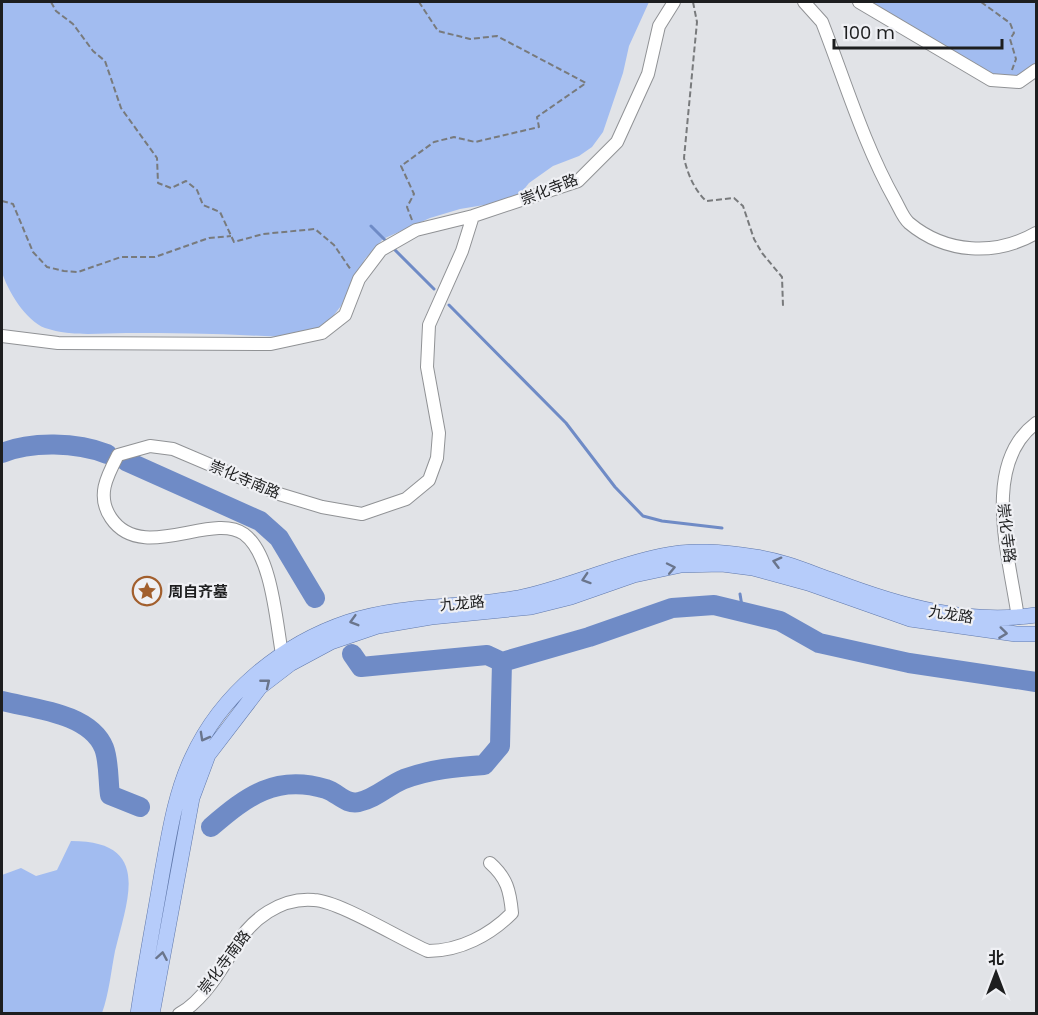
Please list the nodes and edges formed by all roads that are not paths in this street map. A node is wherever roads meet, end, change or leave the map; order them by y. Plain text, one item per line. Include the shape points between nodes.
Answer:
1 (674, 2) edge
2 (804, 2) edge
3 (859, 2) edge
4 (1036, 70) edge
5 (473, 216) junction
6 (1036, 234) edge
7 (2, 336) edge
8 (1036, 423) edge
9 (1036, 615) edge
10 (1018, 618) junction
11 (1036, 634) edge
12 (282, 654) junction
13 (490, 863) dead end
14 (138, 1014) edge
15 (152, 1014) edge
16 (179, 1014) edge

1 - 5 street, 崇化寺路 via 658,26 648,74 617,142 578,181
2 - 6 street via 822,22 886,184 907,222 943,244 980,250 1018,244
3 - 4 street via 991,80 1019,82
5 - 7 street, 崇化寺路 via 416,230 390,245 359,279 345,315 322,333 271,344 58,344
5 - 12 street, 崇化寺南路 via 429,325 427,367 439,433 437,458 429,480 406,500 362,514 322,507 279,494 173,449 150,446 118,455 104,483 104,508 118,528 135,535 164,538 229,528 243,534 259,549
8 - 10 street, 崇化寺路 via 1028,429 1006,466 1001,498
9 - 10 main road, 九龙路
10 -> 12 main road, 九龙路 via 981,619 936,613 763,558 691,552 635,562 543,593 424,606 348,622
15 -> 11 main road, 九龙路 via 192,798 208,756 260,687 290,664 332,642 378,626 531,607 634,575 681,566 722,564 808,583 910,619
12 -> 14 main road, 九龙路 via 231,698 210,725 192,759 179,793 168,842
13 - 16 street, 崇化寺南路 via 503,874 512,913 498,927 464,945 428,951 336,906 315,900 291,901 264,914 242,935 198,998

